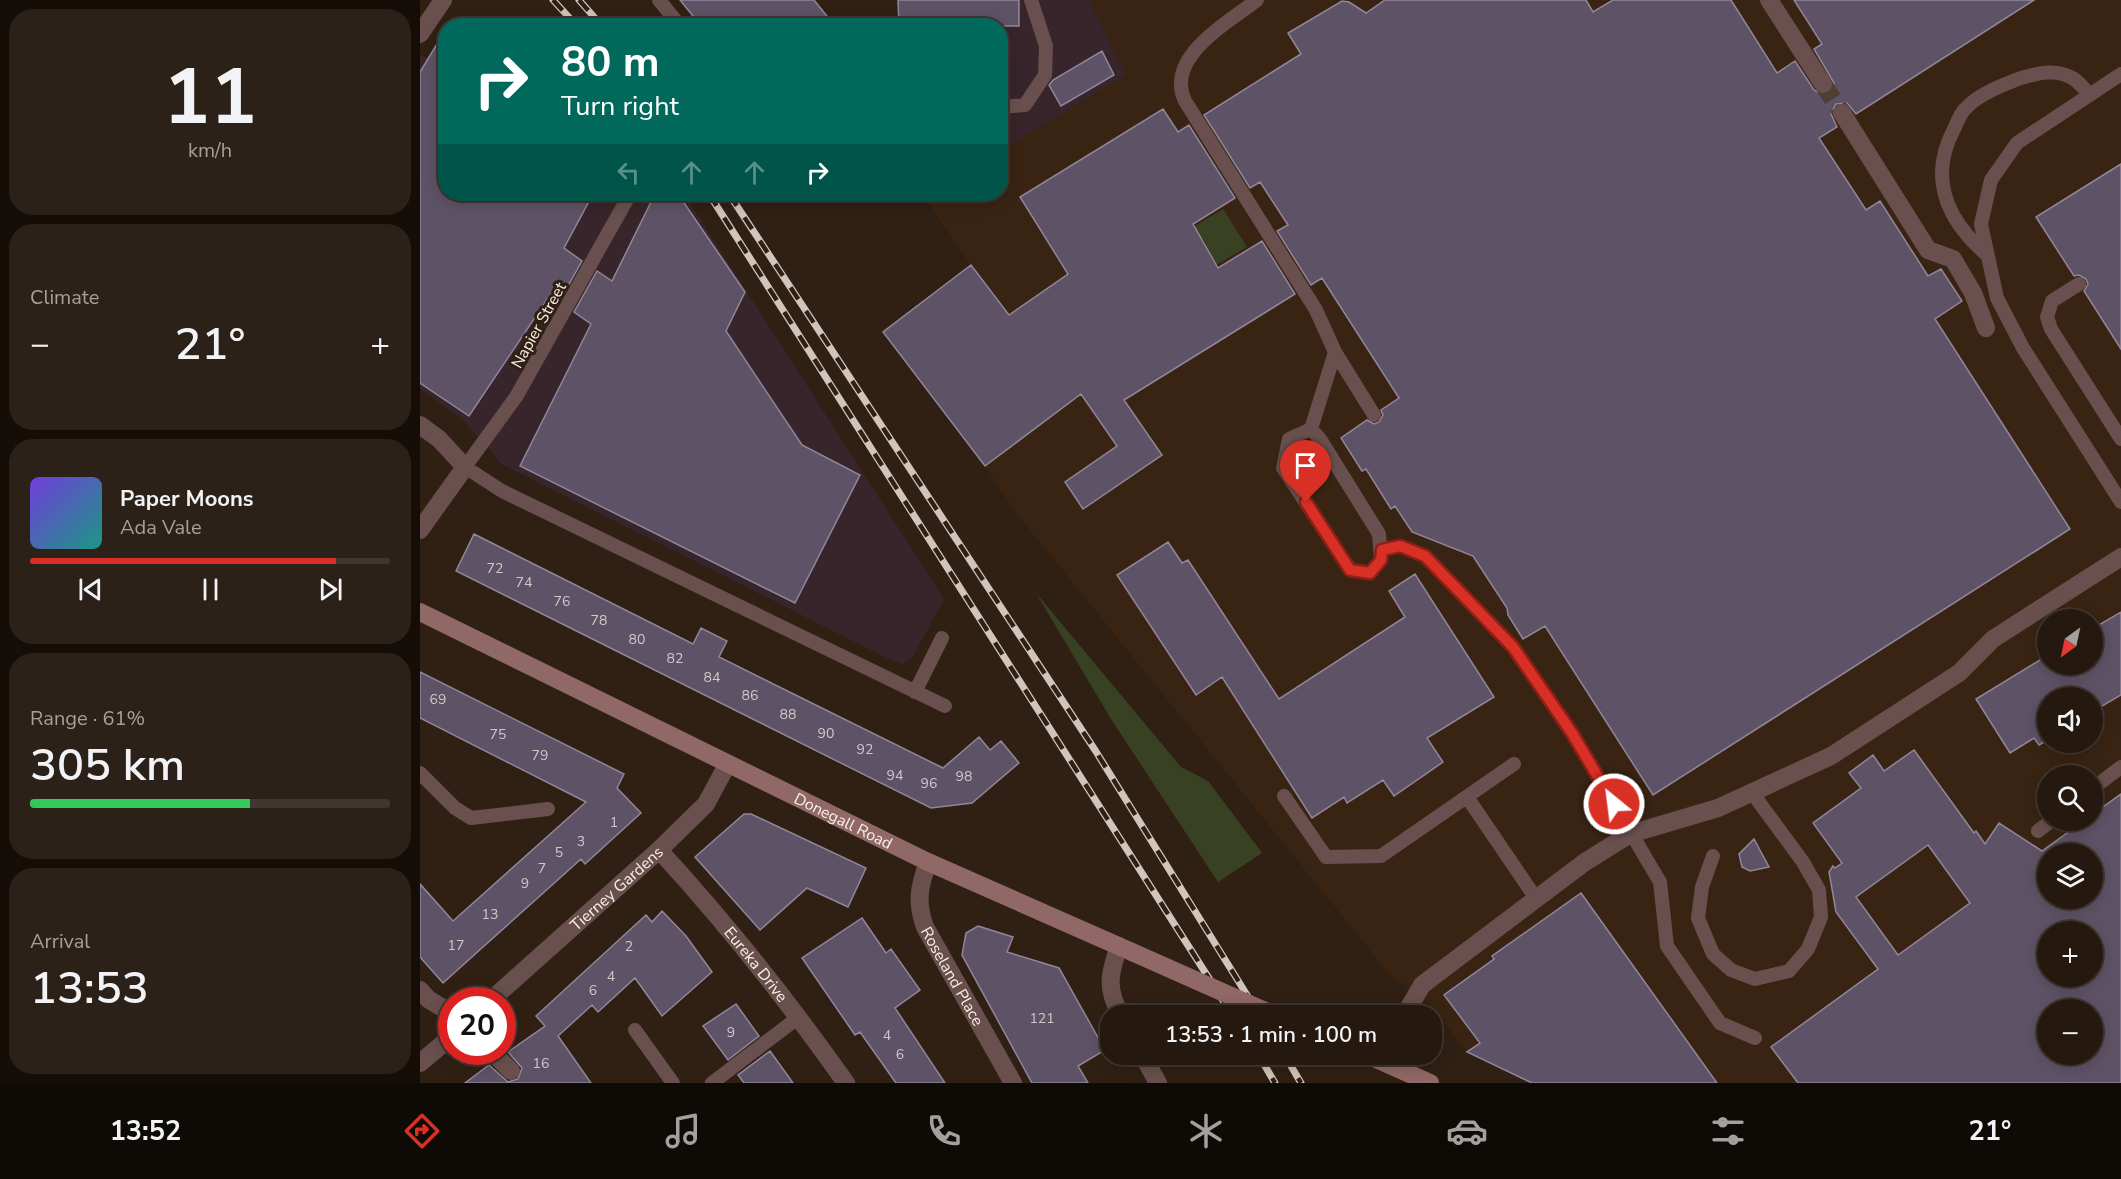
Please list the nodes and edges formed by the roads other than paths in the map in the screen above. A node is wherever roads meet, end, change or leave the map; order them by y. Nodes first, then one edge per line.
1 (443, 0) edge
2 (659, 0) edge
3 (1030, 0) edge
4 (1257, 0) edge
5 (1769, 0) edge
6 (674, 18) edge
7 (420, 34) edge
8 (2121, 74) edge
9 (1823, 84) tunnel mouth
10 (2090, 95) junction
11 (1008, 106) edge
12 (1842, 113) tunnel mouth
13 (626, 201) edge
14 (1986, 254) junction
15 (2079, 284) dead end
16 (1986, 328) dead end
17 (1335, 352) junction
18 (1374, 415) dead end
19 (420, 425) edge
20 (1311, 429) junction
21 (2121, 440) edge
22 (465, 466) junction
23 (2121, 502) edge
24 (420, 530) edge
25 (1382, 550) junction
26 (2121, 557) edge
27 (420, 612) edge
28 (942, 638) dead end
29 (915, 692) junction
30 (945, 706) dead end
31 (1514, 764) dead end
32 (727, 765) junction
33 (2121, 767) edge
34 (420, 773) edge
35 (2103, 781) edge
36 (1753, 794) junction
37 (1284, 796) dead end
38 (1467, 797) junction
39 (548, 809) dead end
40 (1630, 834) junction
41 (660, 850) junction
42 (1713, 856) dead end
43 (928, 862) junction
44 (1535, 897) junction
45 (1126, 949) junction
46 (506, 987) edge
47 (420, 990) edge
48 (438, 1005) edge
49 (1115, 1005) edge
50 (1251, 1005) edge
51 (1410, 1005) edge
52 (800, 1017) junction
53 (635, 1030) dead end
54 (1755, 1038) dead end
55 (438, 1047) edge
56 (420, 1063) edge
57 (505, 1065) edge
58 (1148, 1065) edge
59 (1393, 1065) edge
60 (511, 1071) dead end
61 (673, 1083) edge
62 (712, 1083) edge
63 (846, 1083) edge
64 (1013, 1083) edge
65 (1158, 1083) edge
66 (1430, 1083) edge

1 - 7 street
2 - 6 lane
3 - 11 lane
4 - 17 lane
5 - 9 street
8 - 10 lane
10 - 14 lane
10 - 14 lane
12 - 16 street
13 - 22 lane, Napier Street
14 - 23 lane
15 - 21 lane
17 - 18 lane
17 - 20 lane
19 - 22 street
20 - 25 lane
20 - 25 lane
22 - 24 street
22 - 29 lane
25 - 40 lane
26 - 36 street
27 - 32 street, Donegall Road
28 - 29 lane
29 - 30 lane
31 - 38 lane
32 - 41 street, Tierney Gardens
32 - 43 street, Donegall Road
33 - 35 lane
34 - 39 lane
36 - 40 street
36 - 42 lane
37 - 38 lane
38 - 44 lane
40 - 44 street
40 - 54 lane
41 - 46 street, Tierney Gardens
41 - 52 street, Eureka Drive
43 - 45 street, Donegall Road
43 - 64 street, Roseland Place
44 - 51 street
45 - 49 street
45 - 50 street, Donegall Road, bridge
47 - 48 street
52 - 62 lane
52 - 63 street, Eureka Drive
53 - 61 lane
55 - 56 street
57 - 60 street
58 - 65 street
59 - 66 street

